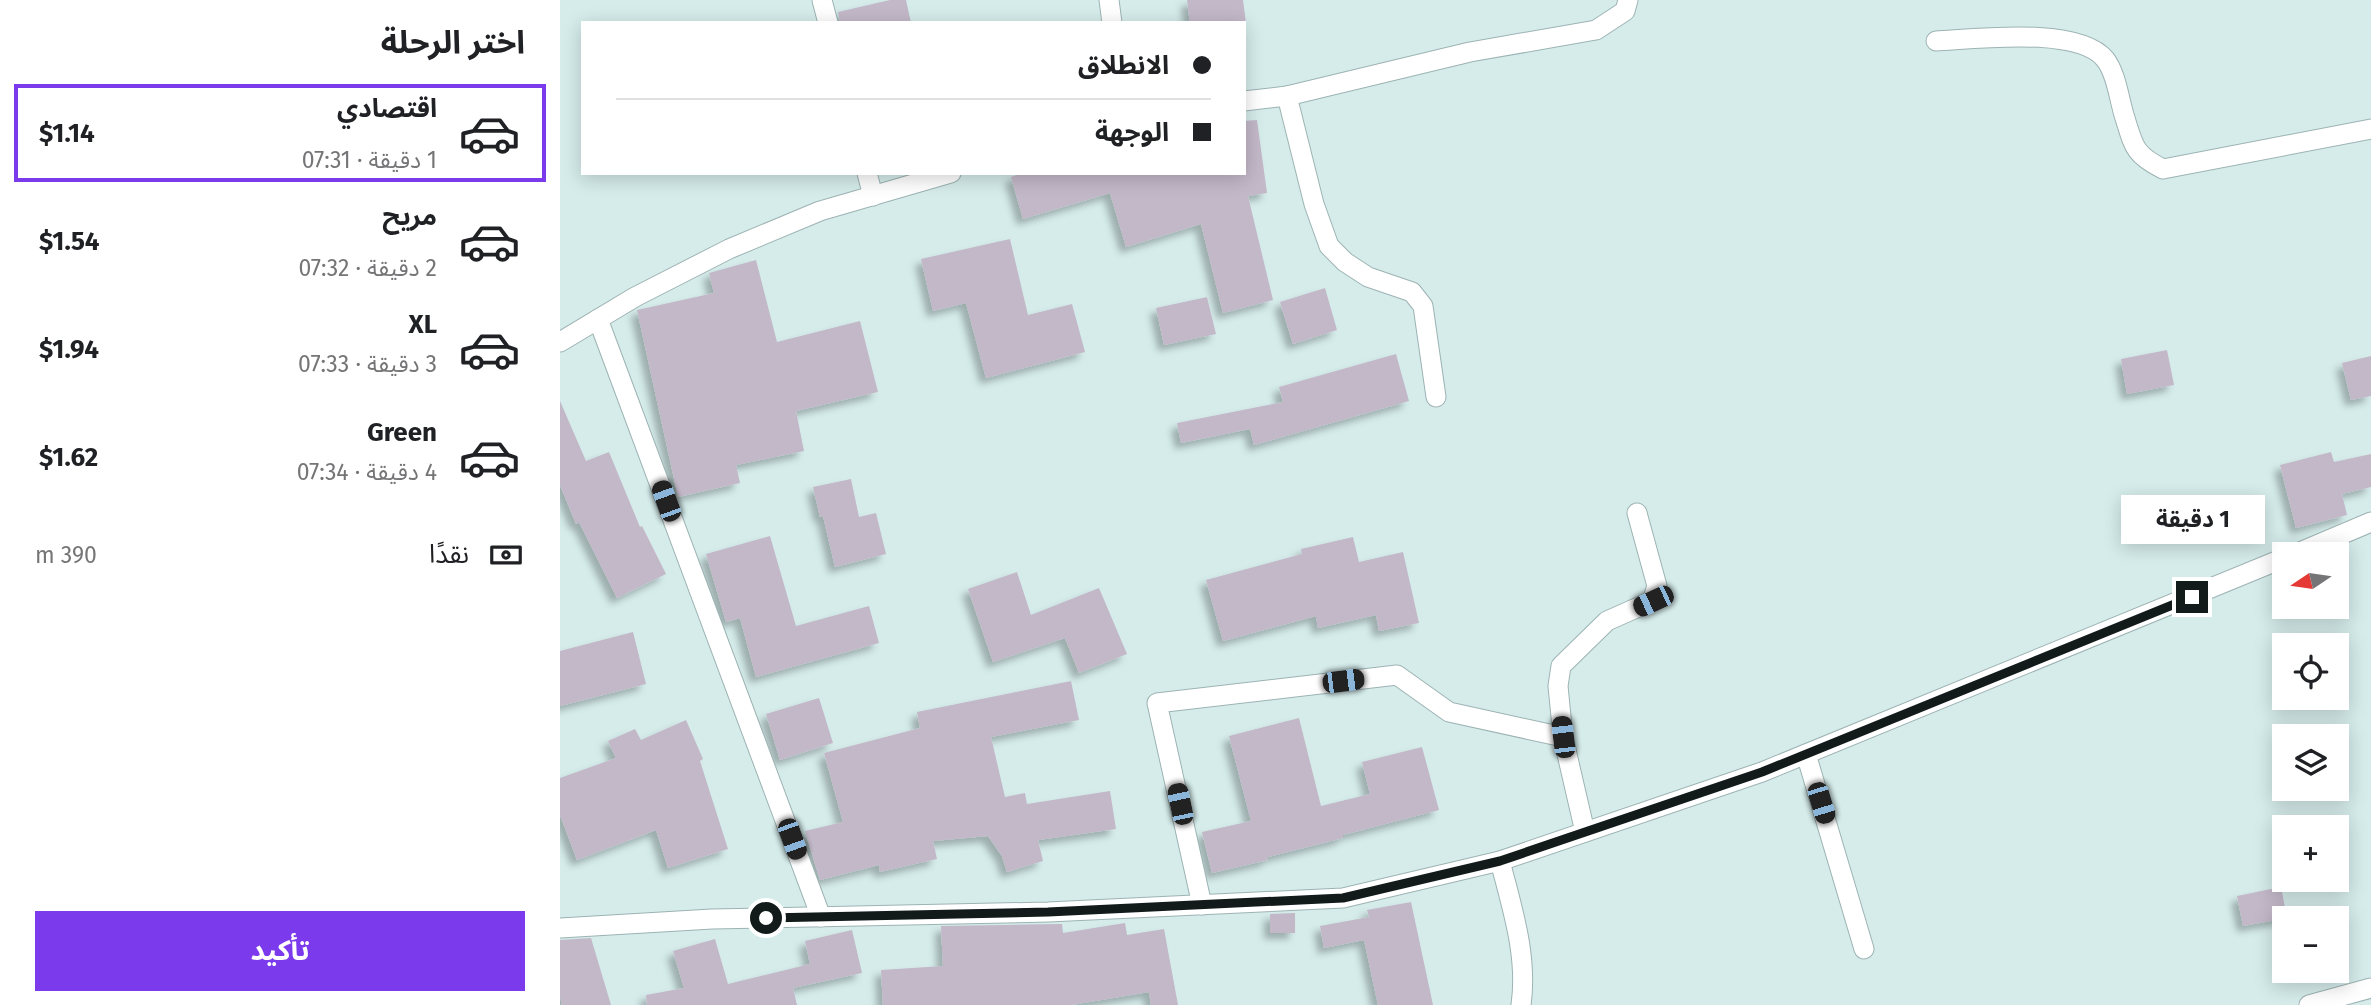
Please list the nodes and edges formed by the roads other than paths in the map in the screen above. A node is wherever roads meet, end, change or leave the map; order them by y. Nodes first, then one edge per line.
1 (822, 0) edge
2 (1109, 0) edge
3 (1628, 0) edge
4 (827, 21) edge
5 (1112, 21) edge
6 (1936, 41) dead end
7 (1287, 96) junction
8 (1246, 101) edge
9 (2371, 129) edge
10 (868, 175) edge
11 (944, 175) edge
12 (873, 196) junction
13 (598, 319) junction
14 (560, 342) edge
15 (1436, 397) dead end
16 (1637, 513) dead end
17 (2371, 522) edge
18 (2323, 542) edge
19 (2272, 563) edge
20 (1563, 737) junction
21 (1806, 754) junction
22 (1585, 832) junction
23 (1500, 861) junction
24 (1202, 905) junction
25 (821, 917) junction
26 (560, 928) edge
27 (1864, 949) dead end
28 (2371, 988) edge
29 (1521, 1005) edge
30 (2309, 1005) edge

1 - 4 street
2 - 5 street
3 - 7 street
6 - 9 street
7 - 8 street
7 - 15 street
10 - 12 street
11 - 12 street
12 - 13 street
13 - 14 street
13 - 25 street
16 - 20 street
17 - 18 street
19 - 21 street
20 - 22 street
20 - 24 street
21 - 22 street
21 - 27 street
22 - 23 street
23 - 24 street
23 - 29 street
24 - 25 street
25 - 26 street
28 - 30 street

